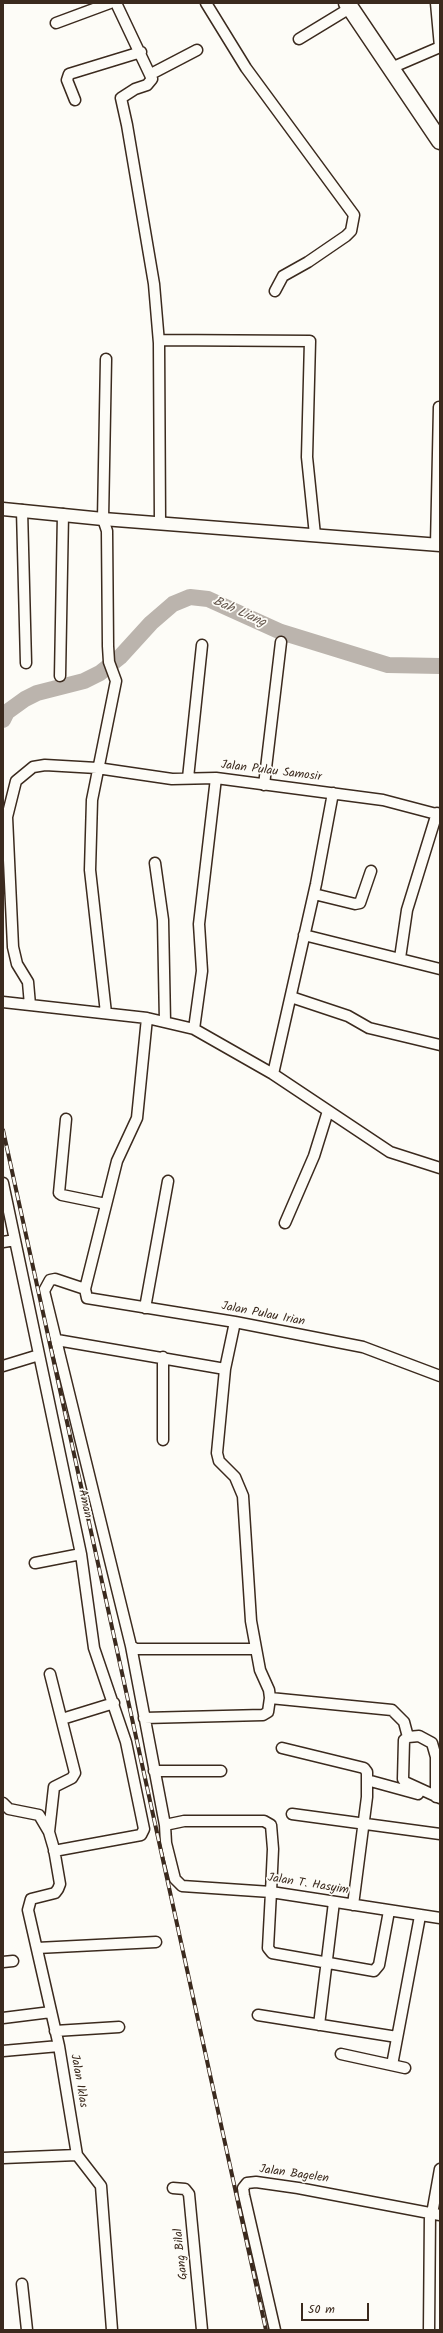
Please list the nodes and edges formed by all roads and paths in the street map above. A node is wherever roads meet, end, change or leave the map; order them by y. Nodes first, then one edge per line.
1 (206, 3) edge
2 (436, 3) edge
3 (117, 4) edge
4 (348, 5) edge
5 (56, 23) dead end
6 (299, 39) dead end
7 (440, 47) edge
8 (197, 50) dead end
9 (141, 52) junction
10 (391, 68) junction
11 (152, 74) junction
12 (75, 100) dead end
13 (440, 141) edge
14 (275, 291) dead end
15 (158, 340) junction
16 (106, 359) dead end
17 (440, 407) edge
18 (439, 452) edge
19 (3, 508) edge
20 (22, 510) junction
21 (63, 514) junction
22 (103, 519) junction
23 (160, 523) junction
24 (315, 535) junction
25 (438, 545) edge
26 (281, 642) dead end
27 (202, 645) dead end
28 (26, 663) dead end
29 (60, 676) dead end
30 (97, 768) junction
31 (188, 778) junction
32 (216, 778) junction
33 (264, 784) junction
34 (333, 793) junction
35 (438, 814) edge
36 (155, 863) dead end
37 (371, 871) dead end
38 (314, 894) junction
39 (304, 935) junction
40 (400, 958) junction
41 (440, 969) edge
42 (291, 997) junction
43 (3, 1002) edge
44 (30, 1005) junction
45 (106, 1013) junction
46 (147, 1018) junction
47 (165, 1022) junction
48 (194, 1029) junction
49 (440, 1045) edge
50 (273, 1074) junction
51 (328, 1111) junction
52 (66, 1119) dead end
53 (440, 1168) edge
54 (168, 1181) dead end
55 (3, 1183) edge
56 (106, 1204) junction
57 (285, 1223) dead end
58 (15, 1240) junction
59 (3, 1242) edge
60 (85, 1289) junction
61 (146, 1308) junction
62 (235, 1322) junction
63 (56, 1340) junction
64 (39, 1355) junction
65 (163, 1357) junction
66 (3, 1366) edge
67 (225, 1369) junction
68 (440, 1376) edge
69 (163, 1440) dead end
70 (81, 1554) junction
71 (35, 1563) dead end
72 (131, 1646) junction
73 (256, 1649) junction
74 (50, 1674) dead end
75 (270, 1698) junction
76 (114, 1703) junction
77 (144, 1718) junction
78 (62, 1719) junction
79 (408, 1737) junction
80 (282, 1748) dead end
81 (154, 1771) junction
82 (220, 1771) dead end
83 (367, 1780) junction
84 (439, 1800) edge
85 (3, 1803) edge
86 (292, 1814) dead end
87 (364, 1824) junction
88 (165, 1825) junction
89 (49, 1832) junction
90 (440, 1834) edge
91 (54, 1852) junction
92 (271, 1892) junction
93 (334, 1902) junction
94 (353, 1905) junction
95 (390, 1911) junction
96 (420, 1916) junction
97 (440, 1918) edge
98 (156, 1942) dead end
99 (37, 1948) junction
100 (327, 1964) junction
101 (51, 2012) junction
102 (258, 2015) dead end
103 (3, 2018) edge
104 (319, 2026) junction
105 (119, 2027) dead end
106 (56, 2031) junction
107 (397, 2037) junction
108 (59, 2046) junction
109 (3, 2050) edge
110 (340, 2054) dead end
111 (392, 2065) junction
112 (405, 2068) dead end
113 (77, 2155) junction
114 (3, 2158) edge
115 (440, 2169) edge
116 (173, 2188) dead end
117 (434, 2214) edge
118 (22, 2284) dead end
119 (27, 2330) edge
120 (112, 2330) edge
121 (202, 2330) edge
122 (275, 2330) edge
123 (429, 2330) edge

1 - 14 street
2 - 7 street
3 - 5 street
3 - 9 street
4 - 6 street
4 - 10 highway
7 - 10 street
8 - 11 street
9 - 11 street
9 - 12 street
10 - 13 highway
11 - 15 street
15 - 23 street
15 - 24 street
16 - 22 street
17 - 18 street
18 - 25 street
19 - 20 street
20 - 21 street
20 - 28 street
21 - 22 street
21 - 29 street
22 - 23 street
22 - 30 street
23 - 24 street
24 - 25 street
26 - 33 street
27 - 31 street
30 - 31 street, Jalan Pulau Samosir
30 - 44 street, Jalan Pulau Samosir
30 - 45 street
31 - 32 street, Jalan Pulau Samosir
32 - 33 street, Jalan Pulau Samosir
32 - 48 street
33 - 34 street, Jalan Pulau Samosir
34 - 35 street, Jalan Pulau Samosir
34 - 38 street
35 - 40 street
36 - 47 street
37 - 38 street
38 - 39 street
39 - 40 street
39 - 42 street
40 - 41 street
42 - 49 street
42 - 50 street
43 - 44 street
44 - 45 street
45 - 46 street
46 - 47 street
46 - 56 street
47 - 48 street
48 - 50 street
50 - 51 street
51 - 53 street
51 - 57 street
52 - 56 street
54 - 61 street
55 - 58 street, Aman
56 - 60 street
58 - 59 street
58 - 64 street, Aman
60 - 61 street, Jalan Pulau Irian
60 - 63 street
61 - 62 street, Jalan Pulau Irian
62 - 67 street
62 - 68 street, Jalan Pulau Irian
63 - 65 street
63 - 72 street
64 - 66 street
64 - 70 street, Aman
65 - 67 street
65 - 69 street
67 - 73 street
70 - 71 street
70 - 76 street, Aman
72 - 73 street
72 - 77 street
73 - 75 street
74 - 78 street
75 - 77 street
75 - 79 street
76 - 78 street
76 - 91 street, Aman
77 - 81 street
78 - 89 street
79 - 84 street
79 - 84 street
80 - 83 street
81 - 82 street
81 - 88 street
83 - 84 street
83 - 87 street
85 - 89 street
86 - 87 street
87 - 90 street
87 - 94 street
88 - 92 street, Jalan T. Hasyim
88 - 92 street
89 - 91 street
91 - 99 street, Jalan Iklas
92 - 93 street, Jalan T. Hasyim
92 - 100 street
93 - 94 street, Jalan T. Hasyim
93 - 100 street
94 - 95 street, Jalan T. Hasyim
95 - 96 street, Jalan T. Hasyim
95 - 100 street
96 - 97 street, Jalan T. Hasyim
96 - 107 street
98 - 99 street
99 - 101 street, Jalan Iklas
100 - 104 street
101 - 103 street
101 - 106 street, Jalan Iklas
102 - 104 street
104 - 107 street
105 - 106 street
106 - 108 street, Jalan Iklas
107 - 111 street
108 - 109 street
108 - 113 street, Jalan Iklas
110 - 111 street
111 - 112 street
113 - 114 street
113 - 120 street, Jalan Iklas
115 - 117 street
116 - 121 street, Gang Bilal
117 - 122 street, Jalan Bagelen
117 - 123 street
118 - 119 street

